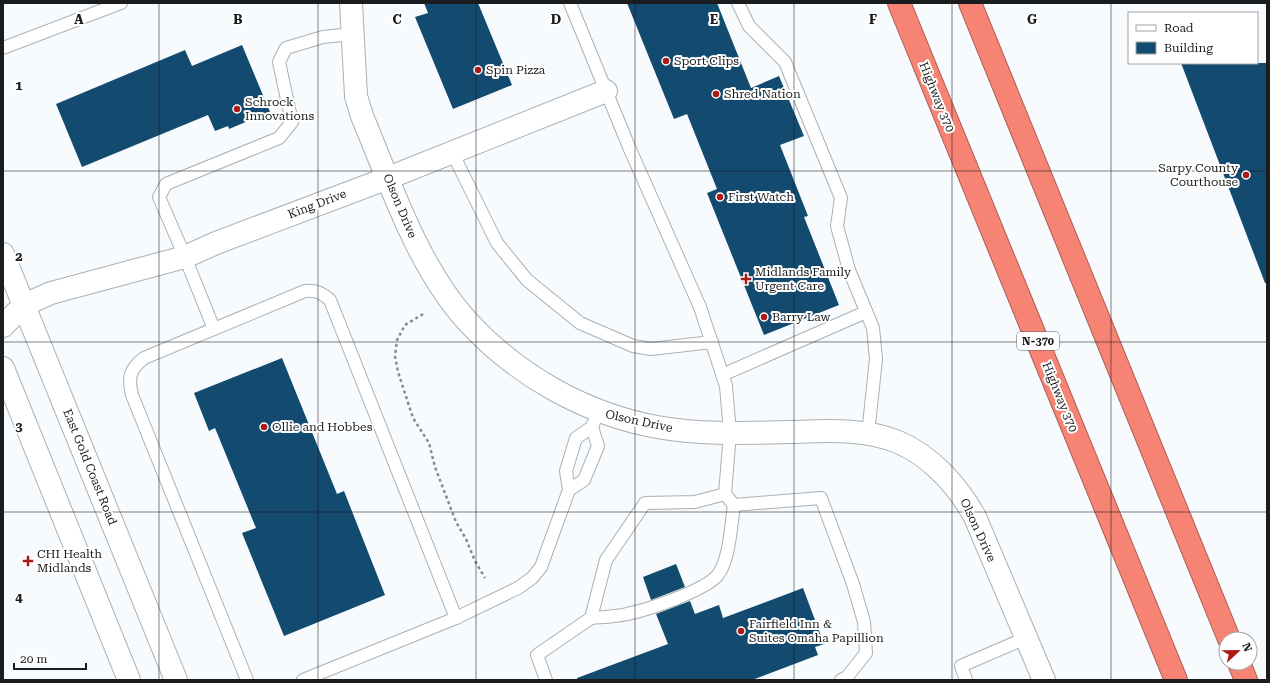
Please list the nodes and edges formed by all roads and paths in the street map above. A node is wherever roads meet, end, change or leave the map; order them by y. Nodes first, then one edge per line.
1 (121, 3) edge
2 (351, 3) edge
3 (570, 3) edge
4 (738, 3) edge
5 (899, 3) edge
6 (970, 3) edge
7 (352, 34) junction
8 (3, 48) edge
9 (606, 91) junction
10 (452, 152) junction
11 (388, 178) junction
12 (3, 254) edge
13 (185, 256) junction
14 (14, 305) edge
15 (866, 312) junction
16 (423, 314) dead end
17 (3, 326) edge
18 (214, 329) junction
19 (712, 342) junction
20 (3, 368) edge
21 (722, 375) junction
22 (595, 419) junction
23 (730, 433) junction
24 (868, 434) junction
25 (569, 490) junction
26 (725, 494) junction
27 (734, 505) junction
28 (485, 578) dead end
29 (456, 618) junction
30 (591, 618) junction
31 (1226, 631) edge
32 (1026, 638) junction
33 (130, 680) edge
34 (176, 680) edge
35 (247, 680) edge
36 (304, 680) edge
37 (546, 680) edge
38 (841, 680) edge
39 (966, 680) edge
40 (1044, 680) edge
41 (1176, 680) edge

1 - 8 lane
2 - 7 street, Olson Drive
3 - 9 lane
4 - 15 lane
5 - 41 highway, Highway 370 / N-370
6 - 31 highway
7 - 11 street, Olson Drive
7 - 13 lane
9 - 10 street, King Drive
9 - 19 lane
10 - 11 street, King Drive
10 - 19 lane
11 - 13 street, King Drive
11 - 22 street, Olson Drive
12 - 14 street, East Gold Coast Road
13 - 14 street, King Drive
13 - 18 lane
14 - 17 street, King Drive
14 - 34 street, East Gold Coast Road
15 - 21 lane
15 - 24 lane
16 - 28 path
18 - 29 lane
18 - 35 lane
19 - 21 lane
20 - 33 street
21 - 23 lane
22 - 23 street, Olson Drive
22 - 25 lane
22 - 25 lane
23 - 24 street, Olson Drive
23 - 26 lane
24 - 32 street, Olson Drive
25 - 29 lane
26 - 27 lane
26 - 30 lane
27 - 30 lane
27 - 38 lane
29 - 36 lane
30 - 37 lane
32 - 39 lane
32 - 40 street, Olson Drive

